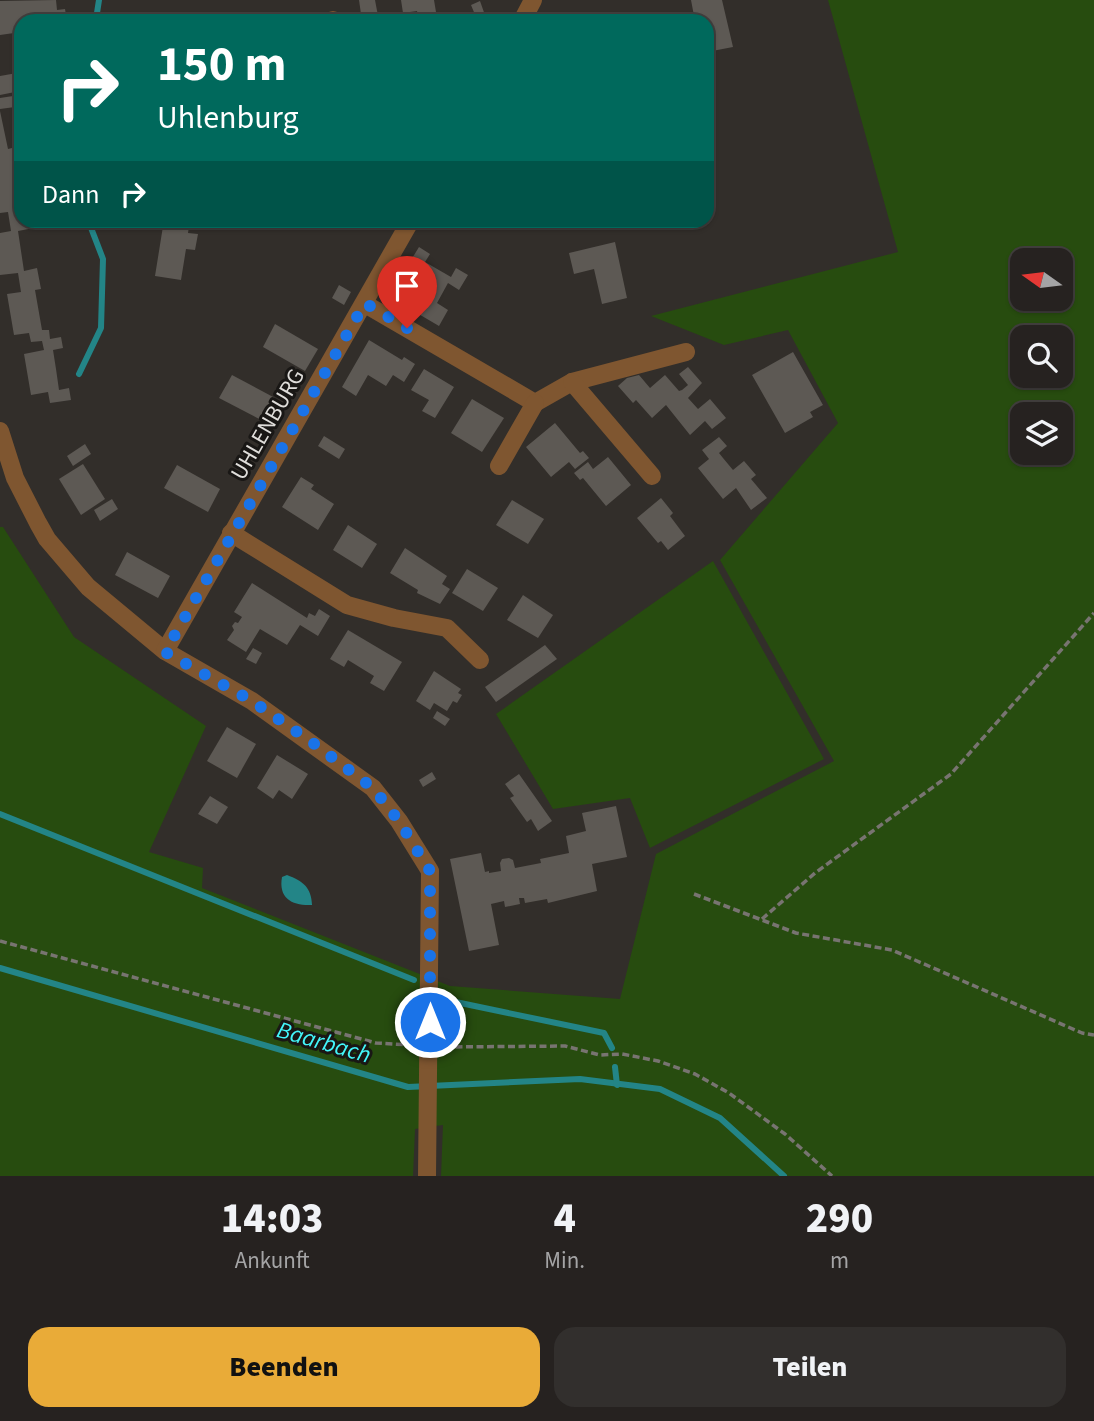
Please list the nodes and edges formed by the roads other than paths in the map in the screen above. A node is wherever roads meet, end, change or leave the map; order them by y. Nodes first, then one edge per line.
1 (407, 228) edge
2 (365, 303) junction
3 (687, 352) dead end
4 (572, 382) junction
5 (534, 403) junction
6 (0, 431) edge
7 (499, 466) dead end
8 (652, 476) dead end
9 (231, 533) junction
10 (165, 652) junction
11 (480, 660) dead end
12 (427, 1176) edge

1 - 2 street, UHLENBURG
2 - 5 street
2 - 9 street, UHLENBURG
3 - 4 street
4 - 5 street
4 - 8 street
5 - 7 street
6 - 10 street
9 - 10 street, UHLENBURG
9 - 11 street
10 - 12 street

